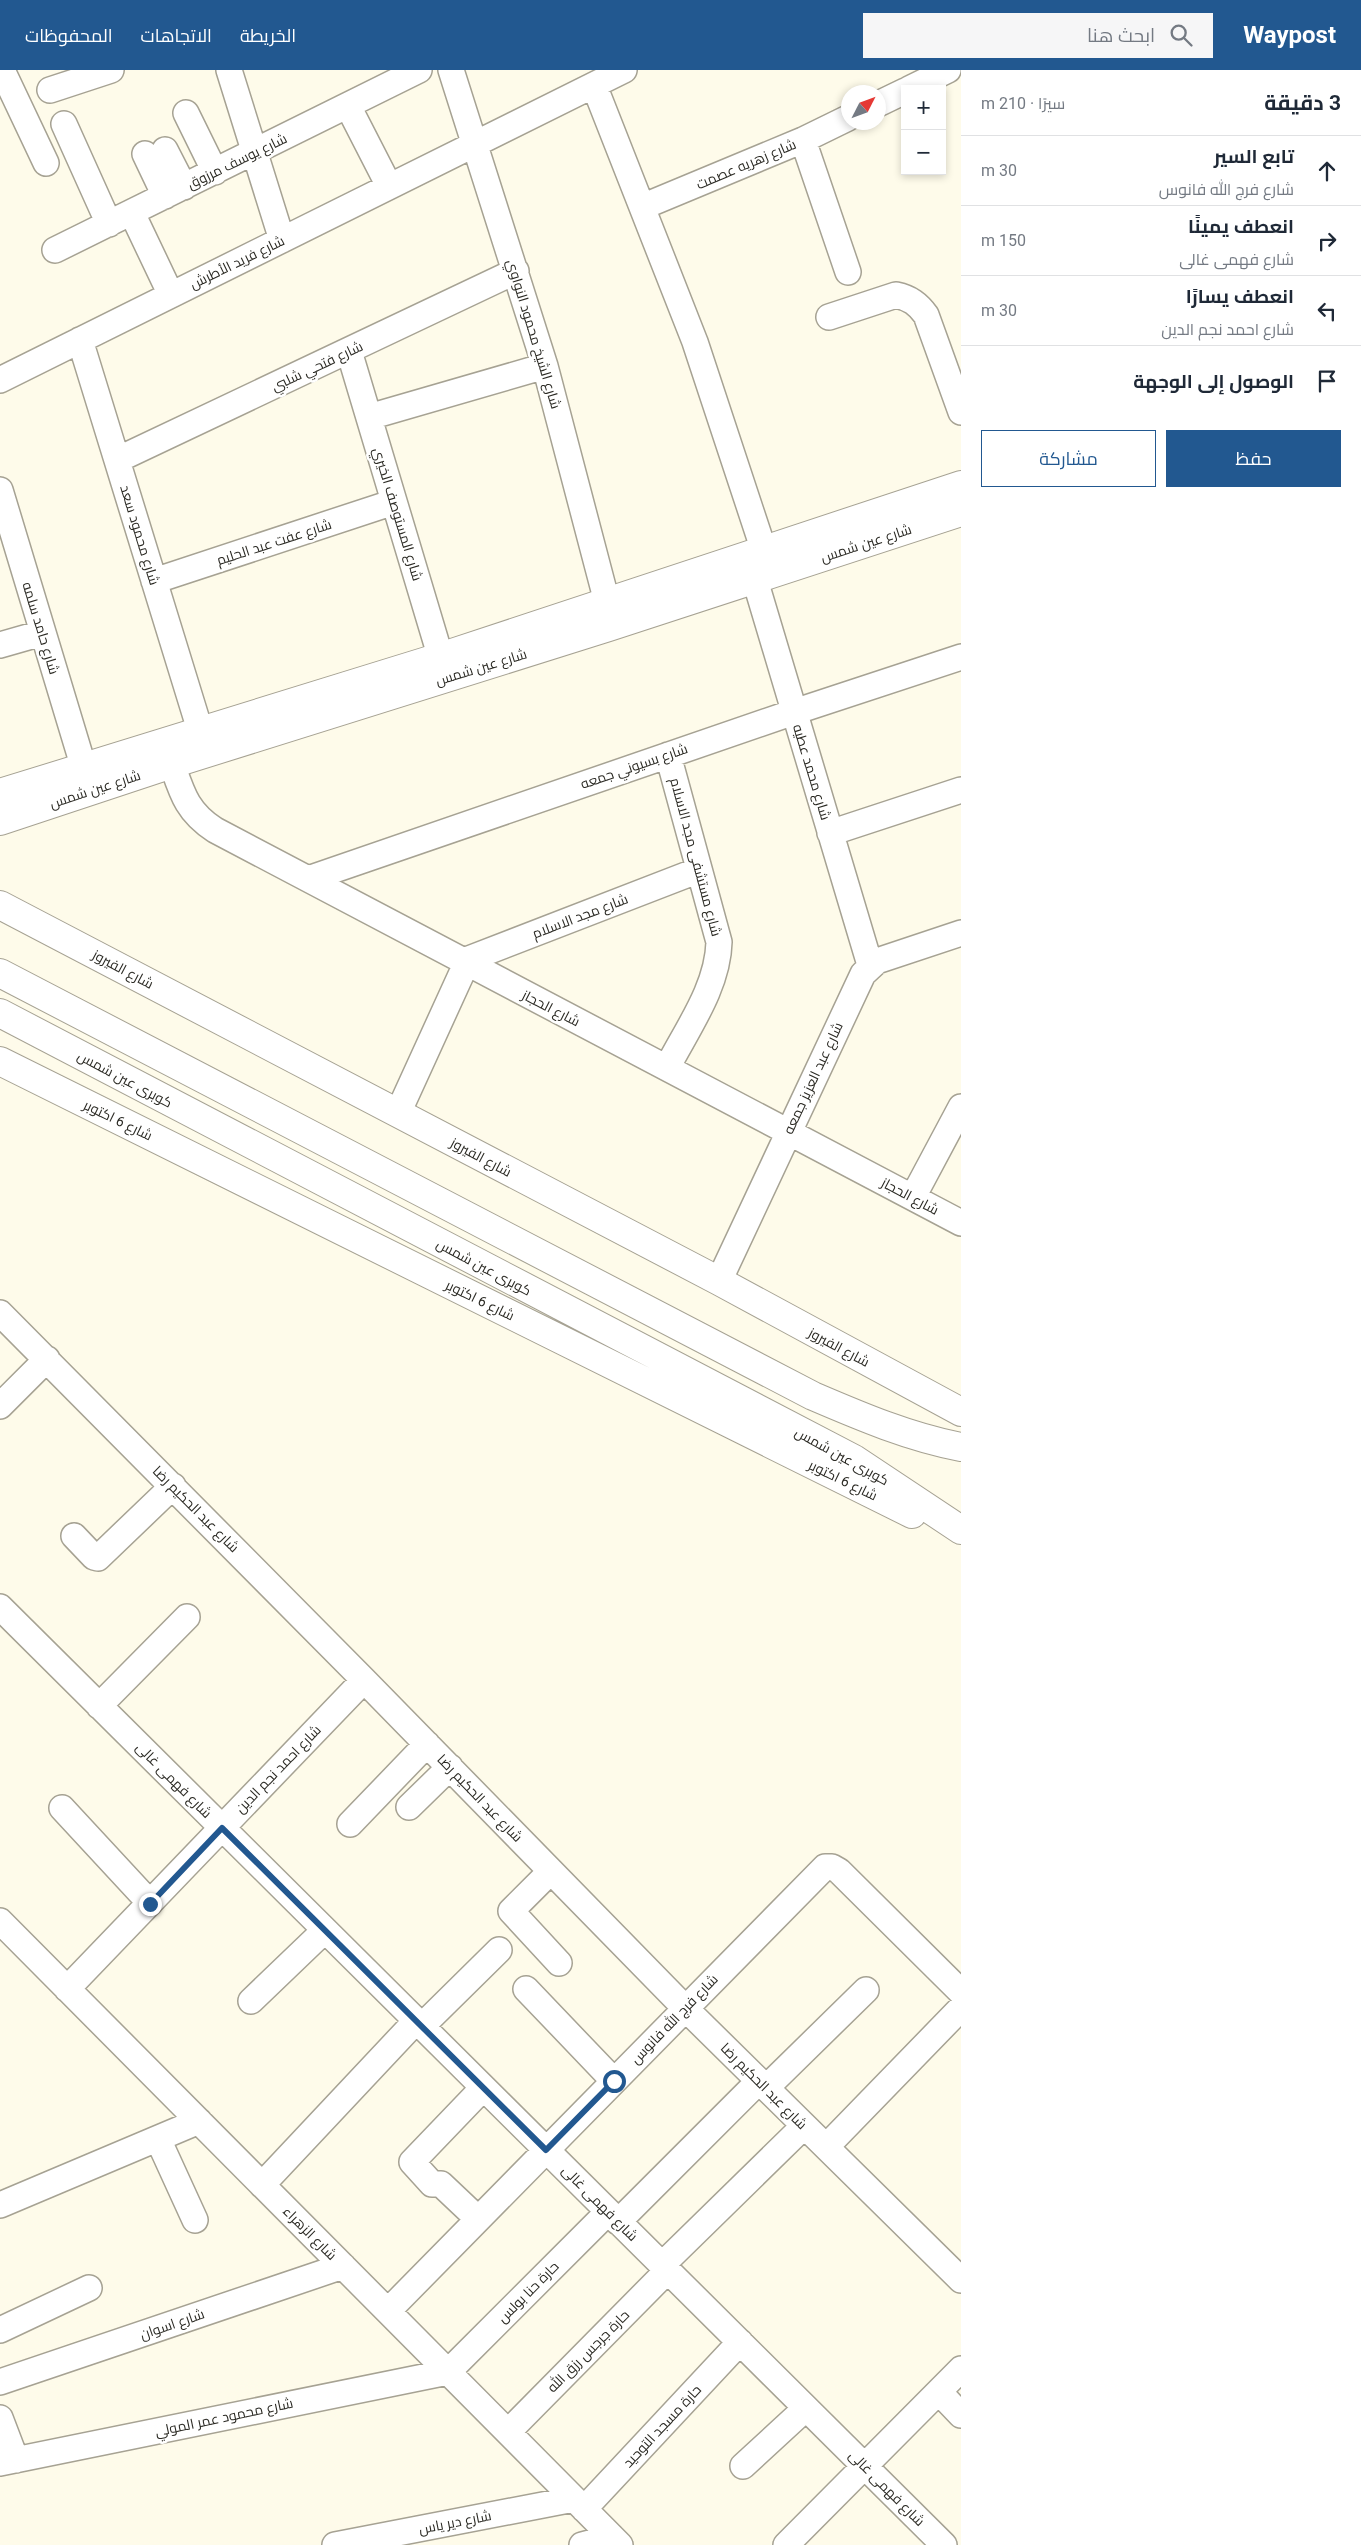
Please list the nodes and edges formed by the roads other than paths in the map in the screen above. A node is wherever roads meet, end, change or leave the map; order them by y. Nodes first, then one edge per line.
1 (2, 70) edge
2 (111, 70) edge
3 (229, 70) edge
4 (419, 70) edge
5 (451, 70) edge
6 (624, 70) edge
7 (941, 71) edge
8 (79, 75) edge
9 (594, 85) junction
10 (916, 85) edge
11 (50, 90) dead end
12 (901, 93) edge
13 (886, 100) edge
14 (348, 106) junction
15 (186, 113) dead end
16 (841, 121) edge
17 (64, 124) dead end
18 (803, 140) junction
19 (474, 144) junction
20 (155, 152) dead end
21 (256, 152) junction
22 (46, 163) dead end
23 (215, 172) junction
24 (389, 186) junction
25 (174, 192) junction
26 (642, 207) junction
27 (132, 213) junction
28 (109, 224) junction
29 (282, 240) junction
30 (54, 250) dead end
31 (516, 271) junction
32 (848, 272) dead end
33 (171, 295) junction
34 (829, 317) dead end
35 (80, 340) junction
36 (349, 351) junction
37 (545, 366) junction
38 (0, 380) edge
39 (961, 412) edge
40 (369, 417) junction
41 (117, 460) junction
42 (961, 485) edge
43 (0, 490) edge
44 (394, 502) junction
45 (961, 512) edge
46 (764, 568) junction
47 (154, 582) junction
48 (607, 602) junction
49 (42, 633) junction
50 (0, 645) edge
51 (961, 657) edge
52 (444, 667) junction
53 (794, 712) junction
54 (200, 730) junction
55 (668, 754) junction
56 (172, 764) junction
57 (83, 766) junction
58 (961, 790) edge
59 (0, 793) edge
60 (0, 821) edge
61 (830, 833) junction
62 (700, 870) junction
63 (308, 879) junction
64 (0, 905) edge
65 (961, 933) edge
66 (464, 963) junction
67 (870, 965) junction
68 (0, 973) edge
69 (0, 1013) edge
70 (0, 1062) edge
71 (667, 1068) junction
72 (961, 1107) edge
73 (398, 1113) junction
74 (788, 1132) junction
75 (913, 1198) junction
76 (961, 1223) edge
77 (719, 1282) junction
78 (0, 1313) edge
79 (47, 1359) junction
80 (0, 1406) edge
81 (961, 1412) edge
82 (961, 1447) edge
83 (173, 1486) junction
84 (961, 1530) edge
85 (74, 1536) dead end
86 (961, 1538) edge
87 (0, 1607) edge
88 (187, 1617) dead end
89 (364, 1680) junction
90 (99, 1706) junction
91 (427, 1744) junction
92 (450, 1767) junction
93 (409, 1807) dead end
94 (62, 1808) dead end
95 (350, 1824) dead end
96 (222, 1828) junction
97 (551, 1871) junction
98 (150, 1904) junction
99 (0, 1921) edge
100 (325, 1930) junction
101 (500, 1950) dead end
102 (559, 1963) dead end
103 (68, 1989) junction
104 (526, 1989) dead end
105 (866, 1990) dead end
106 (961, 1992) edge
107 (251, 2001) dead end
108 (685, 2008) junction
109 (961, 2008) edge
110 (419, 2024) junction
111 (614, 2081) junction
112 (762, 2085) junction
113 (484, 2088) junction
114 (199, 2121) junction
115 (804, 2126) junction
116 (158, 2139) junction
117 (826, 2147) junction
118 (546, 2150) junction
119 (262, 2185) junction
120 (1, 2203) edge
121 (613, 2217) junction
122 (478, 2219) junction
123 (195, 2220) dead end
124 (343, 2266) junction
125 (665, 2268) junction
126 (961, 2280) edge
127 (89, 2288) dead end
128 (388, 2311) junction
129 (0, 2330) edge
130 (740, 2342) junction
131 (961, 2369) edge
132 (448, 2372) junction
133 (0, 2382) edge
134 (938, 2392) junction
135 (806, 2408) junction
136 (961, 2415) edge
137 (0, 2418) edge
138 (508, 2432) junction
139 (8, 2461) edge
140 (743, 2466) dead end
141 (864, 2466) junction
142 (579, 2504) junction
143 (616, 2541) edge
144 (335, 2545) edge
145 (582, 2545) edge
146 (786, 2545) edge
147 (944, 2545) edge

1 - 22 street
2 - 8 street
3 - 21 street
4 - 14 street, شارع يوسف مرزوق
5 - 19 street, شارع الشيخ محمود النواوي
6 - 9 street, شارع فريد الأطرش
7 - 10 street
8 - 11 street
9 - 19 street, شارع فريد الأطرش
9 - 26 street, شارع محمد عطيه
12 - 13 street
14 - 21 street, شارع يوسف مرزوق
14 - 24 street
15 - 23 street
16 - 18 street, شارع زهريه عصمت
17 - 28 street
18 - 26 street, شارع زهريه عصمت
18 - 32 street
19 - 24 street, شارع فريد الأطرش
19 - 31 street, شارع الشيخ محمود النواوي
20 - 25 street
21 - 23 street, شارع يوسف مرزوق
21 - 29 street
23 - 25 street, شارع يوسف مرزوق
24 - 29 street, شارع فريد الأطرش
25 - 27 street, شارع يوسف مرزوق
26 - 46 street, شارع محمد عطيه
27 - 28 street, شارع يوسف مرزوق
27 - 33 street
28 - 30 street, شارع يوسف مرزوق
29 - 33 street, شارع فريد الأطرش
31 - 36 street, شارع فتحي شلبي
31 - 37 street, شارع الشيخ محمود النواوي
33 - 35 street, شارع فريد الأطرش
34 - 39 street
35 - 38 street, شارع فريد الأطرش
35 - 41 street, شارع محمود سعد
36 - 40 street, شارع المستوصف الخيري
36 - 41 street, شارع فتحي شلبي
37 - 40 street
37 - 48 street, شارع الشيخ محمود النواوي
40 - 44 street, شارع المستوصف الخيري
41 - 47 street, شارع محمود سعد
42 - 46 main road, شارع عين شمس
43 - 49 street, شارع حامد سلمه
44 - 47 street, شارع عفت عبد الحليم
44 - 52 street, شارع المستوصف الخيري
45 - 46 main road, شارع عين شمس
46 - 48 main road, شارع عين شمس
46 - 52 main road, شارع عين شمس
46 - 53 street, شارع محمد عطيه
47 - 54 street, شارع محمود سعد
48 - 52 main road, شارع عين شمس
49 - 50 street
49 - 57 street, شارع حامد سلمه
51 - 53 street, شارع بسيوني جمعه
52 - 54 main road, شارع عين شمس
52 - 56 main road, شارع عين شمس
53 - 55 street, شارع بسيوني جمعه
53 - 61 street, شارع محمد عطيه
54 - 57 main road, شارع عين شمس
55 - 62 street, شارع مستشفى مجد الاسلام
55 - 63 street, شارع بسيوني جمعه
56 - 60 main road, شارع عين شمس
56 - 63 street, شارع الحجاز
57 - 59 main road, شارع عين شمس
58 - 61 street
61 - 67 street, شارع محمد عطيه
62 - 66 street, شارع مجد الاسلام
62 - 71 street, شارع مستشفى مجد الاسلام
63 - 66 street, شارع الحجاز
64 - 73 main road, شارع الفيروز
65 - 67 street
66 - 71 street, شارع الحجاز
66 - 73 street
67 - 74 street, شارع عبد العزيز جمعه
68 - 82 main road
69 - 84 main road, كوبرى عين شمس
70 - 86 main road, شارع 6 اكتوبر
71 - 74 street, شارع الحجاز
72 - 75 street
73 - 77 main road, شارع الفيروز
74 - 75 street, شارع الحجاز
74 - 77 street, شارع عبد العزيز جمعه
75 - 76 street, شارع الحجاز
77 - 81 main road, شارع الفيروز
78 - 79 street, شارع عبد الحكيم رضا
79 - 80 street
79 - 83 street, شارع عبد الحكيم رضا
83 - 85 street
83 - 89 street, شارع عبد الحكيم رضا
87 - 90 street, شارع فهمى غالى
88 - 90 street
89 - 91 street, شارع عبد الحكيم رضا
89 - 96 street, شارع احمد نجم الدين
90 - 96 street, شارع فهمى غالى
91 - 92 street, شارع عبد الحكيم رضا
91 - 95 street
92 - 93 street
92 - 97 street, شارع عبد الحكيم رضا
94 - 98 street
96 - 98 street, شارع احمد نجم الدين
96 - 100 street, شارع فهمى غالى
97 - 102 street
97 - 108 street, شارع عبد الحكيم رضا
98 - 103 street, شارع احمد نجم الدين
99 - 103 street, شارع الزهراء
100 - 107 street
100 - 110 street, شارع فهمى غالى
101 - 110 street
103 - 114 street, شارع الزهراء
104 - 111 street
105 - 112 street, حارة حنا بولس
106 - 108 street, شارع فرج الله فانوس
108 - 111 street, شارع فرج الله فانوس
108 - 112 street, شارع عبد الحكيم رضا
109 - 117 street
110 - 113 street, شارع فهمى غالى
110 - 119 street
111 - 118 street, شارع فرج الله فانوس
112 - 115 street, شارع عبد الحكيم رضا
112 - 121 street, حارة حنا بولس
113 - 118 street, شارع فهمى غالى
113 - 122 street
114 - 116 street
114 - 119 street, شارع الزهراء
115 - 117 street, شارع عبد الحكيم رضا
115 - 125 street, حارة جرجس رزق الله
116 - 120 street
116 - 123 street
117 - 126 street, شارع عبد الحكيم رضا
118 - 121 street, شارع فهمى غالى
118 - 122 street, شارع فرج الله فانوس
119 - 124 street, شارع الزهراء
121 - 125 street, شارع فهمى غالى
121 - 132 street, حارة حنا بولس
122 - 128 street, شارع فرج الله فانوس
124 - 128 street, شارع الزهراء
124 - 133 street, شارع اسوان
125 - 130 street, شارع فهمى غالى
125 - 138 street, حارة جرجس رزق الله
127 - 129 street
128 - 132 street, شارع الزهراء
130 - 135 street, شارع فهمى غالى
130 - 142 street, حارة مسجد التوحيد
131 - 134 street
132 - 138 street, شارع الزهراء
132 - 139 street, شارع محمود عمر المولي
134 - 136 street
134 - 141 street
135 - 140 street
135 - 141 street, شارع فهمى غالى
137 - 139 street
138 - 142 street, شارع الزهراء
141 - 146 street
141 - 147 street, شارع فهمى غالى
142 - 143 street, شارع الزهراء
142 - 144 street, شارع دير ياس
143 - 145 street

